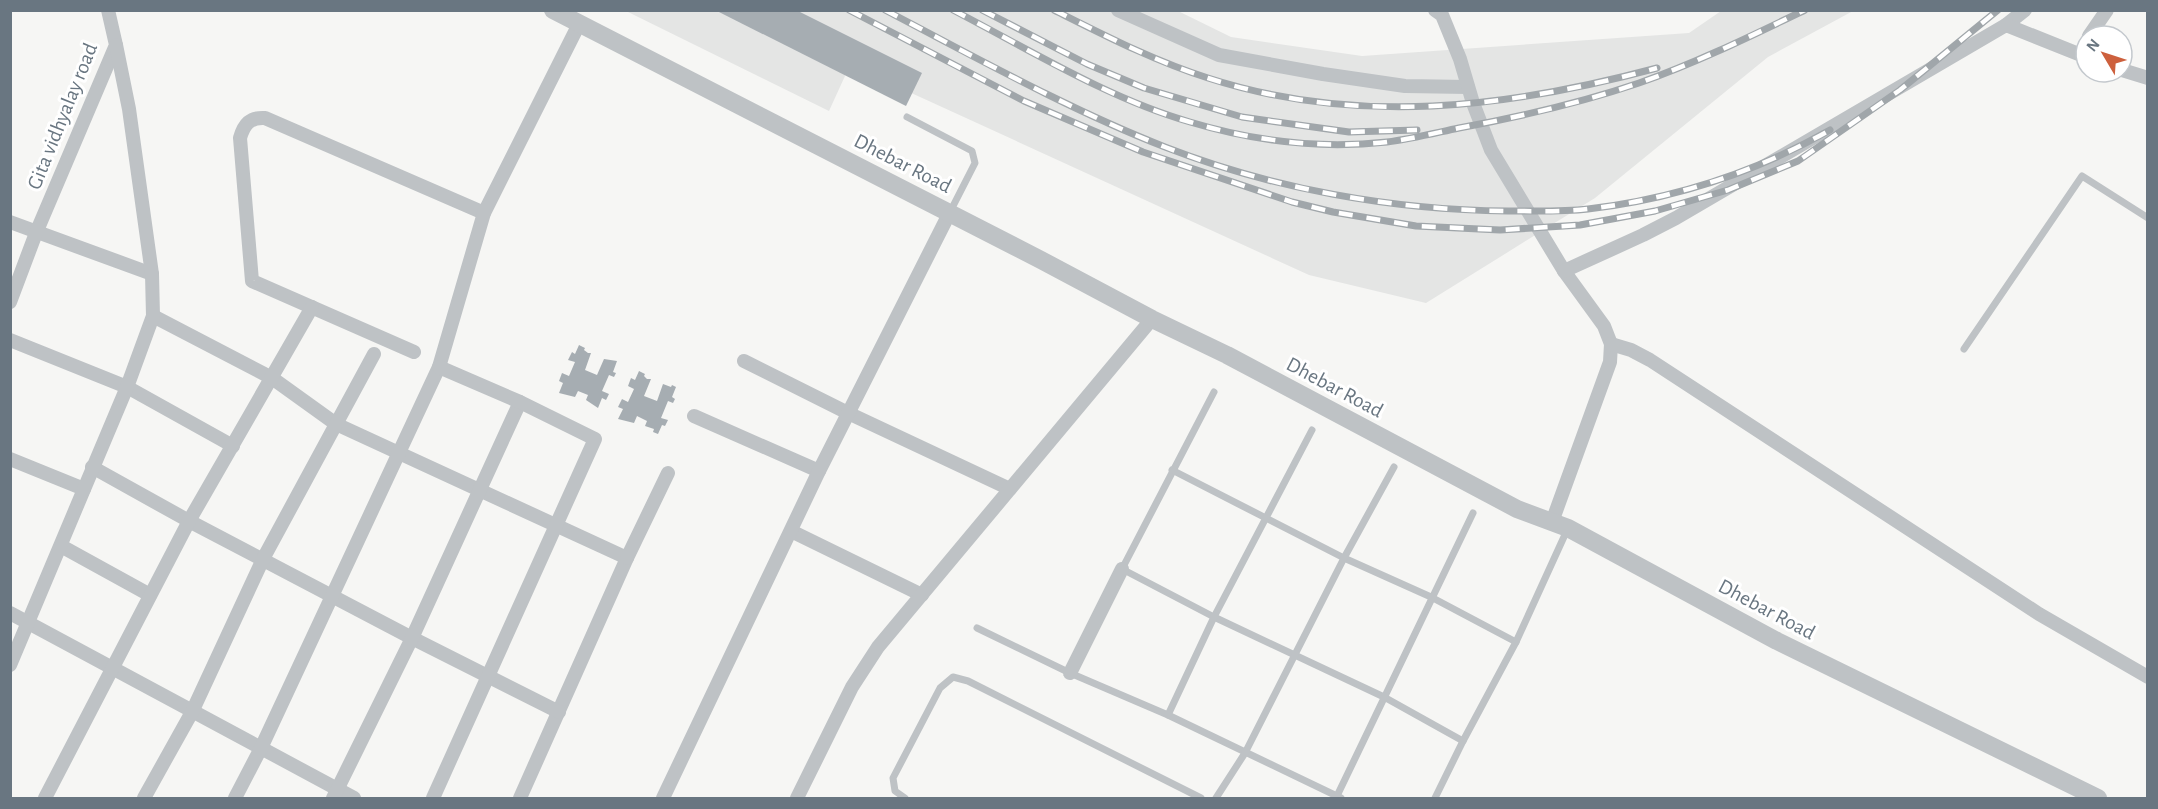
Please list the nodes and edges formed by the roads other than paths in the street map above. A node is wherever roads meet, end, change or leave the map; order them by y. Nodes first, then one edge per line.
1 (108, 10) edge
2 (553, 10) edge
3 (1118, 10) edge
4 (2025, 10) edge
5 (2107, 10) edge
6 (1443, 12) edge
7 (579, 24) junction
8 (2097, 24) edge
9 (2006, 26) junction
10 (116, 45) junction
11 (2074, 52) edge
12 (1468, 87) junction
13 (907, 117) dead end
14 (950, 212) junction
15 (484, 213) junction
16 (2148, 218) edge
17 (10, 222) edge
18 (36, 233) junction
19 (1564, 271) junction
20 (152, 274) junction
21 (10, 303) edge
22 (312, 307) junction
23 (153, 316) junction
24 (1152, 319) junction
25 (10, 340) edge
26 (1611, 344) junction
27 (1964, 349) dead end
28 (414, 352) dead end
29 (374, 354) dead end
30 (744, 361) dead end
31 (439, 367) junction
32 (272, 378) junction
33 (127, 387) junction
34 (1214, 392) dead end
35 (520, 402) junction
36 (848, 413) junction
37 (694, 416) dead end
38 (336, 424) junction
39 (1312, 430) dead end
40 (233, 446) junction
41 (397, 453) junction
42 (10, 459) edge
43 (92, 467) junction
44 (1394, 467) dead end
45 (1172, 470) junction
46 (819, 471) junction
47 (668, 473) dead end
48 (84, 489) junction
49 (481, 489) junction
50 (1010, 489) junction
51 (1473, 513) dead end
52 (1265, 517) junction
53 (189, 521) junction
54 (1560, 525) junction
55 (555, 526) junction
56 (791, 531) junction
57 (61, 546) junction
58 (627, 558) junction
59 (1344, 558) junction
60 (263, 559) junction
61 (1122, 569) junction
62 (331, 594) junction
63 (150, 595) junction
64 (922, 595) junction
65 (1431, 597) junction
66 (10, 613) edge
67 (1214, 616) junction
68 (27, 622) junction
69 (977, 628) dead end
70 (412, 638) junction
71 (1516, 642) junction
72 (1295, 654) junction
73 (10, 665) edge
74 (111, 668) junction
75 (1070, 673) junction
76 (487, 677) junction
77 (2148, 677) edge
78 (1384, 697) junction
79 (192, 712) junction
80 (559, 712) junction
81 (1168, 716) junction
82 (1463, 741) junction
83 (261, 748) junction
84 (1245, 753) junction
85 (335, 794) edge
86 (45, 798) edge
87 (144, 798) edge
88 (235, 798) edge
89 (354, 798) edge
90 (433, 798) edge
91 (520, 798) edge
92 (663, 798) edge
93 (797, 798) edge
94 (905, 798) edge
95 (1201, 798) edge
96 (1216, 798) edge
97 (1338, 798) edge
98 (1436, 798) edge
99 (2098, 798) edge

1 - 10 street, Gita vidhyalay road
2 - 7 street, Dhebar Road
3 - 12 street
4 - 9 street
5 - 8 street
6 - 12 street
7 - 14 street, Dhebar Road
7 - 15 street
9 - 11 street
9 - 19 street
10 - 18 street, Gita vidhyalay road
10 - 20 street
12 - 19 street
13 - 14 lane
14 - 24 street, Dhebar Road
14 - 36 street
15 - 22 street
15 - 31 street
16 - 27 lane
17 - 18 street
18 - 20 street
18 - 21 street, Gita vidhyalay road
19 - 26 street
20 - 23 street
22 - 28 street
22 - 32 street
23 - 32 street
23 - 33 street
24 - 50 street
24 - 54 street, Dhebar Road
25 - 33 street
26 - 54 street
26 - 77 street
29 - 38 street
30 - 36 street
31 - 35 street
31 - 41 street
32 - 38 street
32 - 40 street
33 - 40 street
33 - 43 street
34 - 45 lane
35 - 49 street
35 - 55 street
36 - 46 street
36 - 50 street
37 - 46 street
38 - 41 street
38 - 60 street
39 - 52 lane
40 - 53 street
41 - 49 street
41 - 62 street
42 - 48 street
43 - 48 street
43 - 53 street
44 - 59 lane
45 - 52 lane
45 - 61 lane
46 - 56 street
47 - 58 street
48 - 57 street
49 - 55 street
49 - 70 street
50 - 64 street
51 - 65 lane
52 - 59 lane
52 - 67 lane
53 - 60 street
53 - 63 street
54 - 71 lane
54 - 99 street, Dhebar Road
55 - 58 street
55 - 76 street
56 - 64 street
56 - 92 street
57 - 63 street
57 - 68 street
58 - 80 street
59 - 65 lane
59 - 72 lane
60 - 62 street
60 - 79 street
61 - 67 lane
61 - 75 street
62 - 70 street
62 - 83 street
63 - 74 street
64 - 93 street
65 - 71 lane
65 - 78 lane
66 - 68 street
67 - 72 lane
67 - 81 lane
68 - 73 street
68 - 74 street
69 - 75 lane
70 - 76 street
70 - 85 street
71 - 82 lane
72 - 78 lane
72 - 84 lane
74 - 79 street
74 - 86 street
75 - 81 lane
76 - 80 street
76 - 90 street
78 - 82 lane
78 - 97 lane
79 - 83 street
79 - 87 street
80 - 91 street
81 - 84 lane
82 - 98 lane
83 - 85 street
83 - 88 street
84 - 96 lane
84 - 97 lane
85 - 89 street
94 - 95 lane

